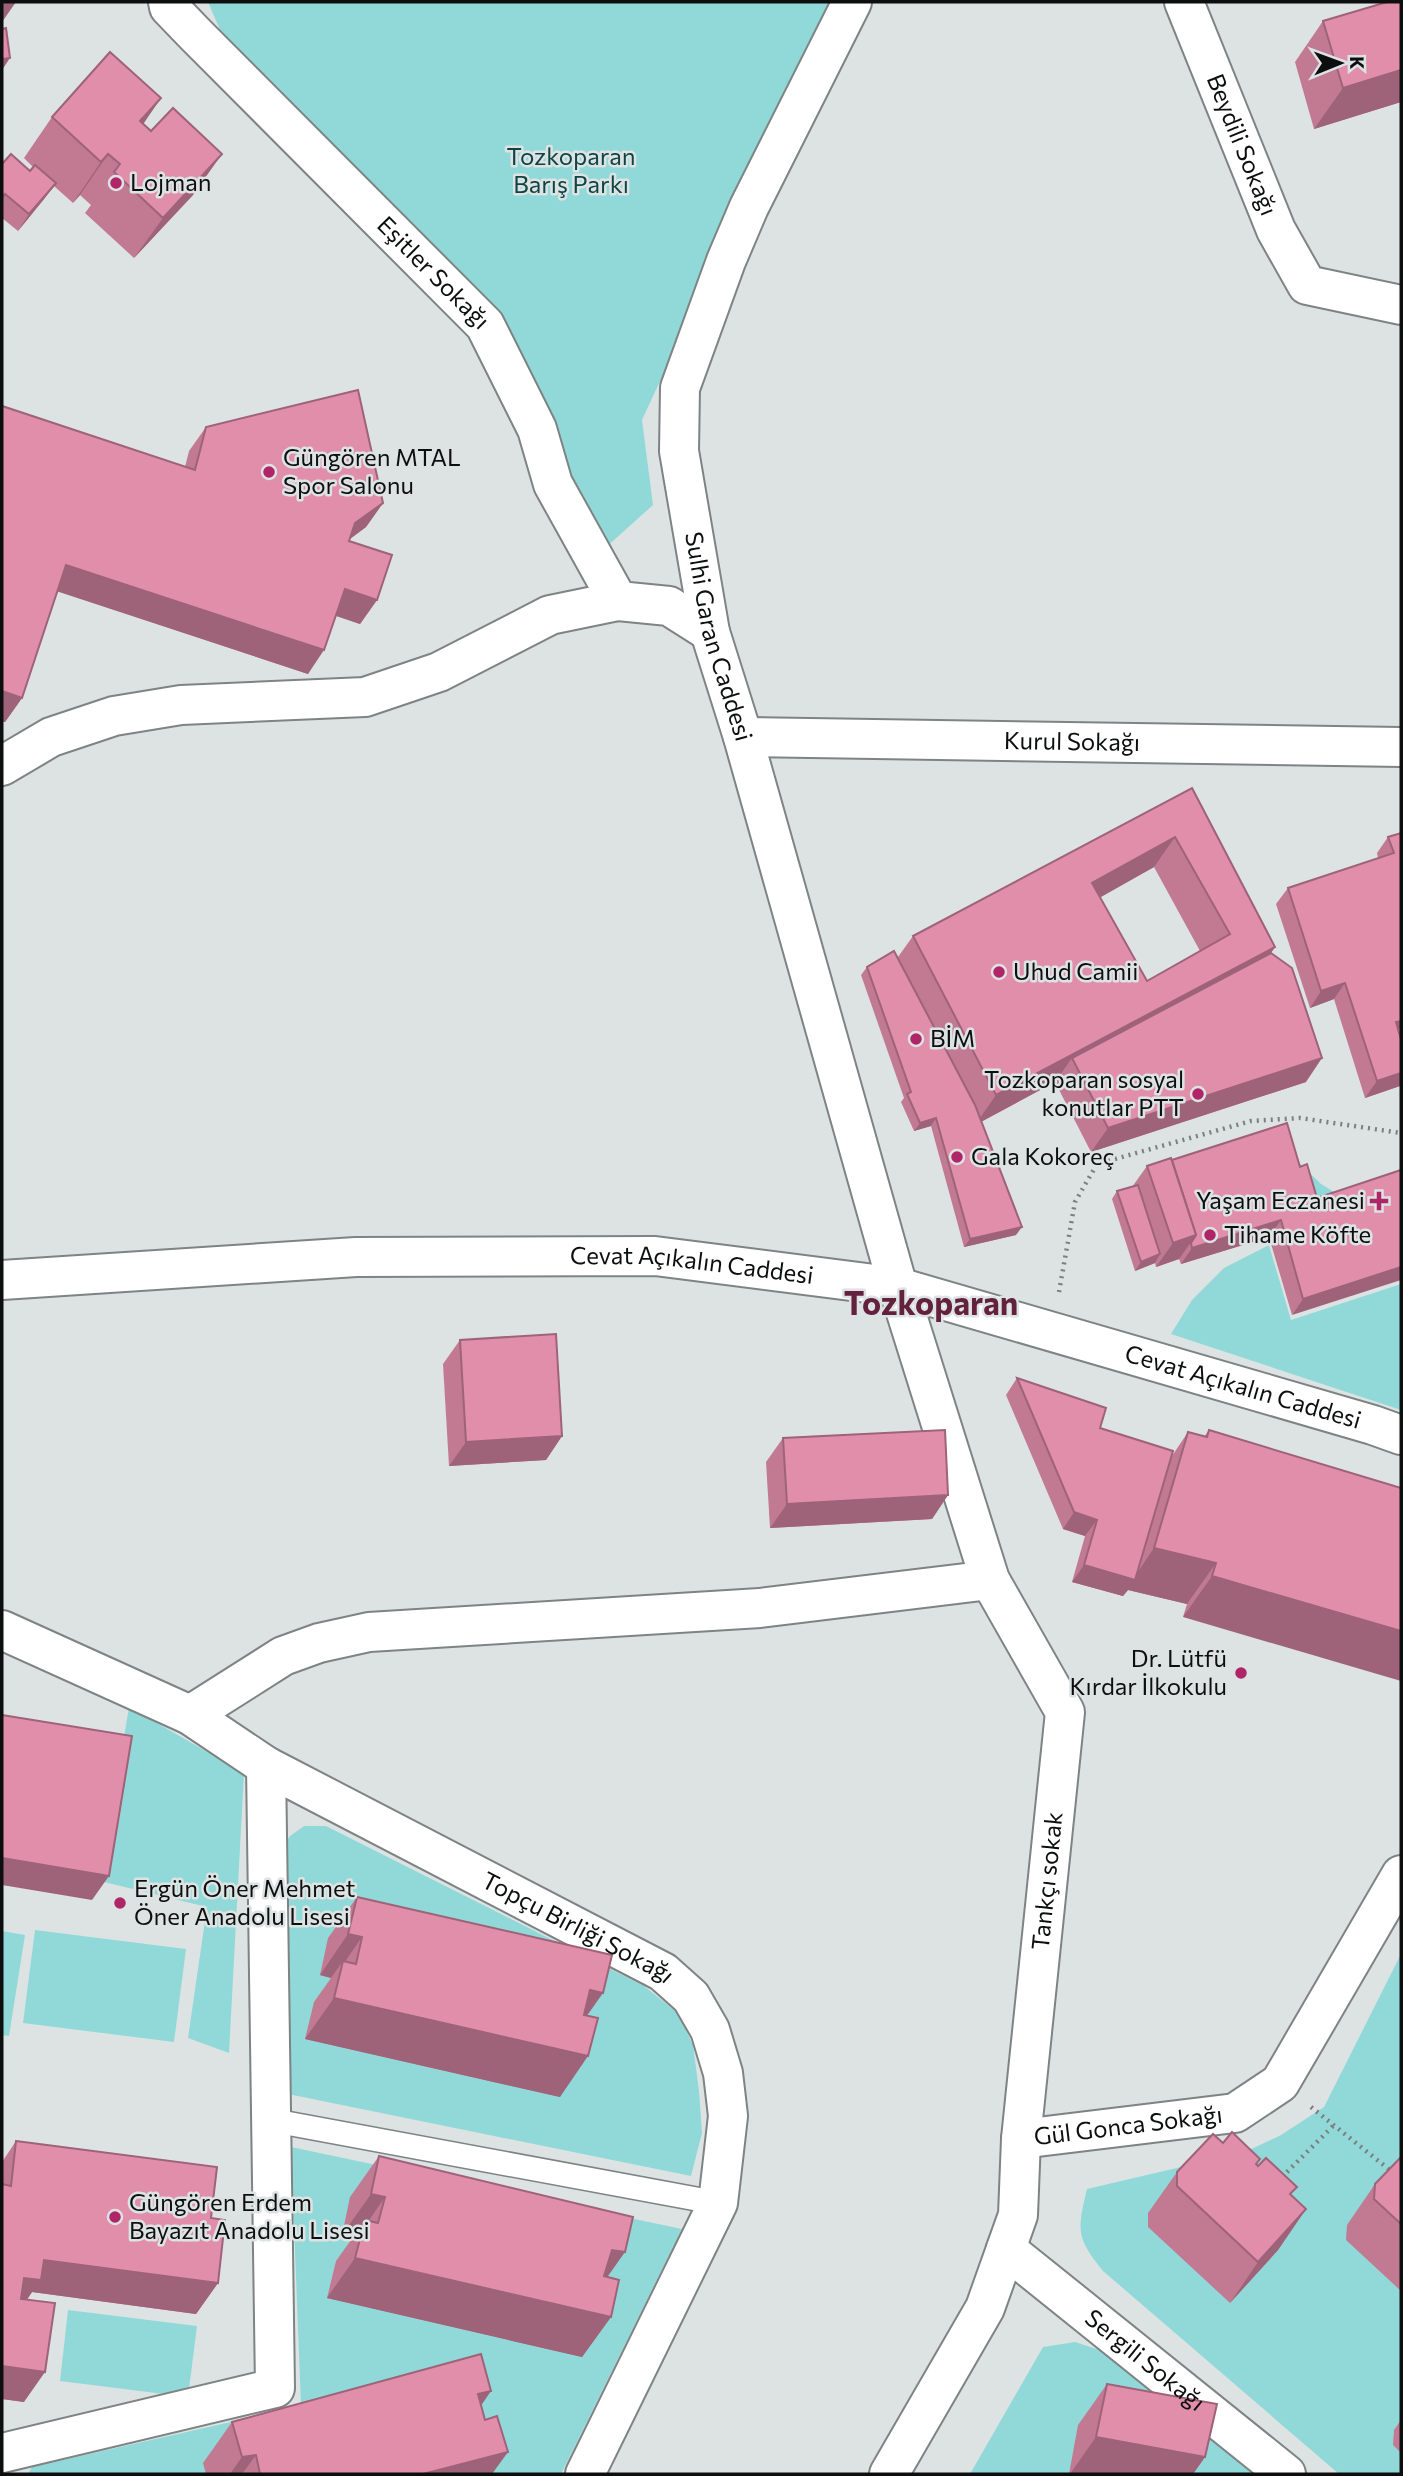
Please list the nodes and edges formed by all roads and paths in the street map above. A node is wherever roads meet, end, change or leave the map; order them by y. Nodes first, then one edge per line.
1 (168, 2) edge
2 (852, 2) edge
3 (1184, 2) edge
4 (1401, 305) edge
5 (618, 601) junction
6 (709, 632) junction
7 (743, 737) junction
8 (1401, 747) edge
9 (2, 766) edge
10 (1401, 1133) edge
11 (2, 1280) edge
12 (898, 1287) junction
13 (1052, 1332) junction
14 (1401, 1435) edge
15 (990, 1580) junction
16 (2, 1630) edge
17 (190, 1715) junction
18 (265, 1766) junction
19 (1401, 1875) edge
20 (1280, 2083) junction
21 (270, 2120) junction
22 (1334, 2125) junction
23 (1021, 2139) junction
24 (1401, 2179) edge
25 (1277, 2182) edge
26 (719, 2203) junction
27 (1006, 2249) junction
28 (2, 2454) edge
29 (585, 2474) edge
30 (889, 2474) edge
31 (1286, 2474) edge

1 - 5 street, Eşitler Sokağı
2 - 6 street, Sulhi Garan Caddesi
3 - 4 street, Beydili Sokağı
5 - 6 street
5 - 9 street
6 - 7 street, Sulhi Garan Caddesi
7 - 8 street, Kurul Sokağı
7 - 12 street, Sulhi Garan Caddesi
10 - 13 path
11 - 12 street, Cevat Açıkalın Caddesi
12 - 13 street, Cevat Açıkalın Caddesi
12 - 15 street, Tankçı sokak
13 - 14 street, Cevat Açıkalın Caddesi
15 - 17 street
15 - 23 street, Tankçı sokak
16 - 17 street, Topçu Birliği Sokağı
17 - 18 street, Topçu Birliği Sokağı
18 - 21 street
18 - 26 street, Topçu Birliği Sokağı
19 - 20 street, Gül Gonca Sokağı
20 - 22 path
20 - 23 street, Gül Gonca Sokağı
21 - 26 lane
21 - 28 street
22 - 24 path
22 - 25 path
23 - 27 street, Tankçı sokak
26 - 29 street, Topçu Birliği Sokağı
27 - 30 street, Tankçı sokak
27 - 31 street, Sergili Sokağı

